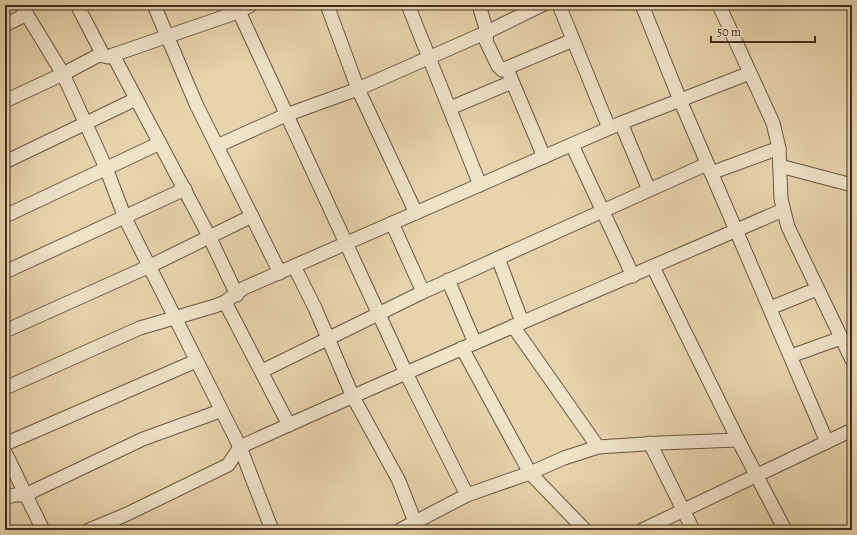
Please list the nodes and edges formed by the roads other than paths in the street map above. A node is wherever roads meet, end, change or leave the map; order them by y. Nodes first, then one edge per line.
1 (77, 5) edge
2 (154, 5) edge
3 (251, 5) edge
4 (327, 5) edge
5 (408, 5) edge
6 (478, 5) edge
7 (542, 5) edge
8 (642, 5) edge
9 (719, 5) edge
10 (563, 6) edge
11 (237, 8) edge
12 (24, 10) edge
13 (5, 25) edge
14 (487, 32) junction
15 (169, 36) junction
16 (573, 40) junction
17 (108, 55) junction
18 (430, 58) junction
19 (507, 69) junction
20 (750, 73) junction
21 (63, 74) junction
22 (512, 82) junction
23 (358, 89) junction
24 (136, 99) junction
25 (680, 100) junction
26 (5, 101) edge
27 (450, 108) junction
28 (286, 115) junction
29 (84, 123) junction
30 (615, 126) junction
31 (160, 143) junction
32 (572, 145) junction
33 (217, 146) junction
34 (779, 148) junction
35 (544, 157) junction
36 (5, 162) edge
37 (780, 166) junction
38 (106, 168) junction
39 (709, 169) junction
40 (480, 185) junction
41 (852, 185) edge
42 (185, 189) junction
43 (649, 190) junction
44 (782, 210) junction
45 (602, 211) junction
46 (416, 214) junction
47 (5, 216) edge
48 (252, 216) junction
49 (125, 218) junction
50 (392, 223) junction
51 (735, 230) junction
52 (209, 236) junction
53 (345, 243) junction
54 (498, 258) junction
55 (150, 266) junction
56 (294, 266) junction
57 (654, 267) junction
58 (5, 272) edge
59 (280, 273) junction
60 (633, 276) junction
61 (448, 280) junction
62 (817, 289) junction
63 (423, 292) junction
64 (237, 294) junction
65 (225, 302) junction
66 (770, 308) junction
67 (378, 313) junction
68 (175, 317) junction
69 (518, 324) junction
70 (5, 331) edge
71 (327, 338) junction
72 (841, 338) junction
73 (475, 343) junction
74 (462, 348) junction
75 (791, 356) junction
76 (852, 360) edge
77 (196, 361) junction
78 (262, 371) junction
79 (406, 373) junction
80 (5, 388) edge
81 (353, 397) junction
82 (220, 411) junction
83 (289, 425) junction
84 (852, 430) edge
85 (738, 440) junction
86 (827, 442) junction
87 (650, 443) junction
88 (5, 444) edge
89 (240, 447) junction
90 (598, 447) junction
91 (5, 452) edge
92 (530, 472) junction
93 (758, 476) junction
94 (25, 495) junction
95 (467, 495) junction
96 (5, 498) edge
97 (682, 511) junction
98 (415, 522) junction
99 (270, 524) edge
100 (43, 530) edge
101 (89, 530) edge
102 (262, 530) edge
103 (400, 530) edge
104 (585, 530) edge
105 (642, 530) edge
106 (693, 530) edge
107 (786, 530) edge

1 - 17 street
2 - 15 street
3 - 11 street
4 - 23 street
5 - 18 street
6 - 14 street
7 - 14 street
8 - 25 street
9 - 20 street
10 - 16 street
11 - 15 street
11 - 28 street
12 - 13 street
12 - 21 street
14 - 18 street
14 - 19 street
15 - 17 street
15 - 33 street
16 - 19 street
16 - 30 street
17 - 21 street
17 - 24 street
18 - 23 street
18 - 27 street
19 - 22 street
20 - 25 street
20 - 34 street
21 - 26 street
21 - 29 street
22 - 27 street
22 - 35 street
23 - 28 street
23 - 46 street
24 - 29 street
24 - 31 street
25 - 30 street
25 - 39 street
27 - 40 street
28 - 33 street
28 - 53 street
29 - 36 street
29 - 38 street
30 - 32 street
30 - 43 street
31 - 38 street
31 - 42 street
32 - 35 street
32 - 45 street
33 - 48 street
34 - 37 street
34 - 39 street
35 - 40 street
37 - 41 street
37 - 44 street
38 - 47 street
38 - 49 street
39 - 43 street
39 - 51 street
40 - 46 street
42 - 49 street
42 - 52 street
43 - 45 street
44 - 51 street
44 - 62 street
45 - 54 street
45 - 60 street
46 - 50 street
48 - 52 street
48 - 59 street
49 - 55 street
49 - 58 street
50 - 53 street
50 - 63 street
51 - 57 street
51 - 66 street
52 - 55 street
52 - 64 street
53 - 56 street
53 - 67 street
54 - 61 street
54 - 69 street
55 - 68 street
55 - 70 street
56 - 59 street
56 - 71 street
57 - 60 street
57 - 85 street
59 - 64 street
60 - 69 street
61 - 63 street
61 - 73 street
62 - 66 street
62 - 72 street
63 - 67 street
64 - 65 street
65 - 68 street
65 - 78 street
66 - 75 street
67 - 71 street
67 - 79 street
68 - 77 street
68 - 80 street
69 - 73 street
69 - 90 street
71 - 78 street
71 - 81 street
72 - 75 street
72 - 76 street
73 - 74 street
74 - 79 street
74 - 92 street
75 - 86 street
77 - 82 street
77 - 88 street
78 - 83 street
79 - 81 street
79 - 95 street
81 - 83 street
81 - 98 street
82 - 89 street
82 - 94 street
83 - 89 street
84 - 86 street
85 - 87 street
85 - 93 street
86 - 93 street
87 - 90 street
87 - 97 street
89 - 99 street
89 - 101 street
90 - 92 street
91 - 94 street
92 - 95 street
92 - 104 street
93 - 97 street
93 - 107 street
94 - 96 street
94 - 100 street
95 - 98 street
97 - 105 street
97 - 106 street
98 - 103 street
99 - 102 street

